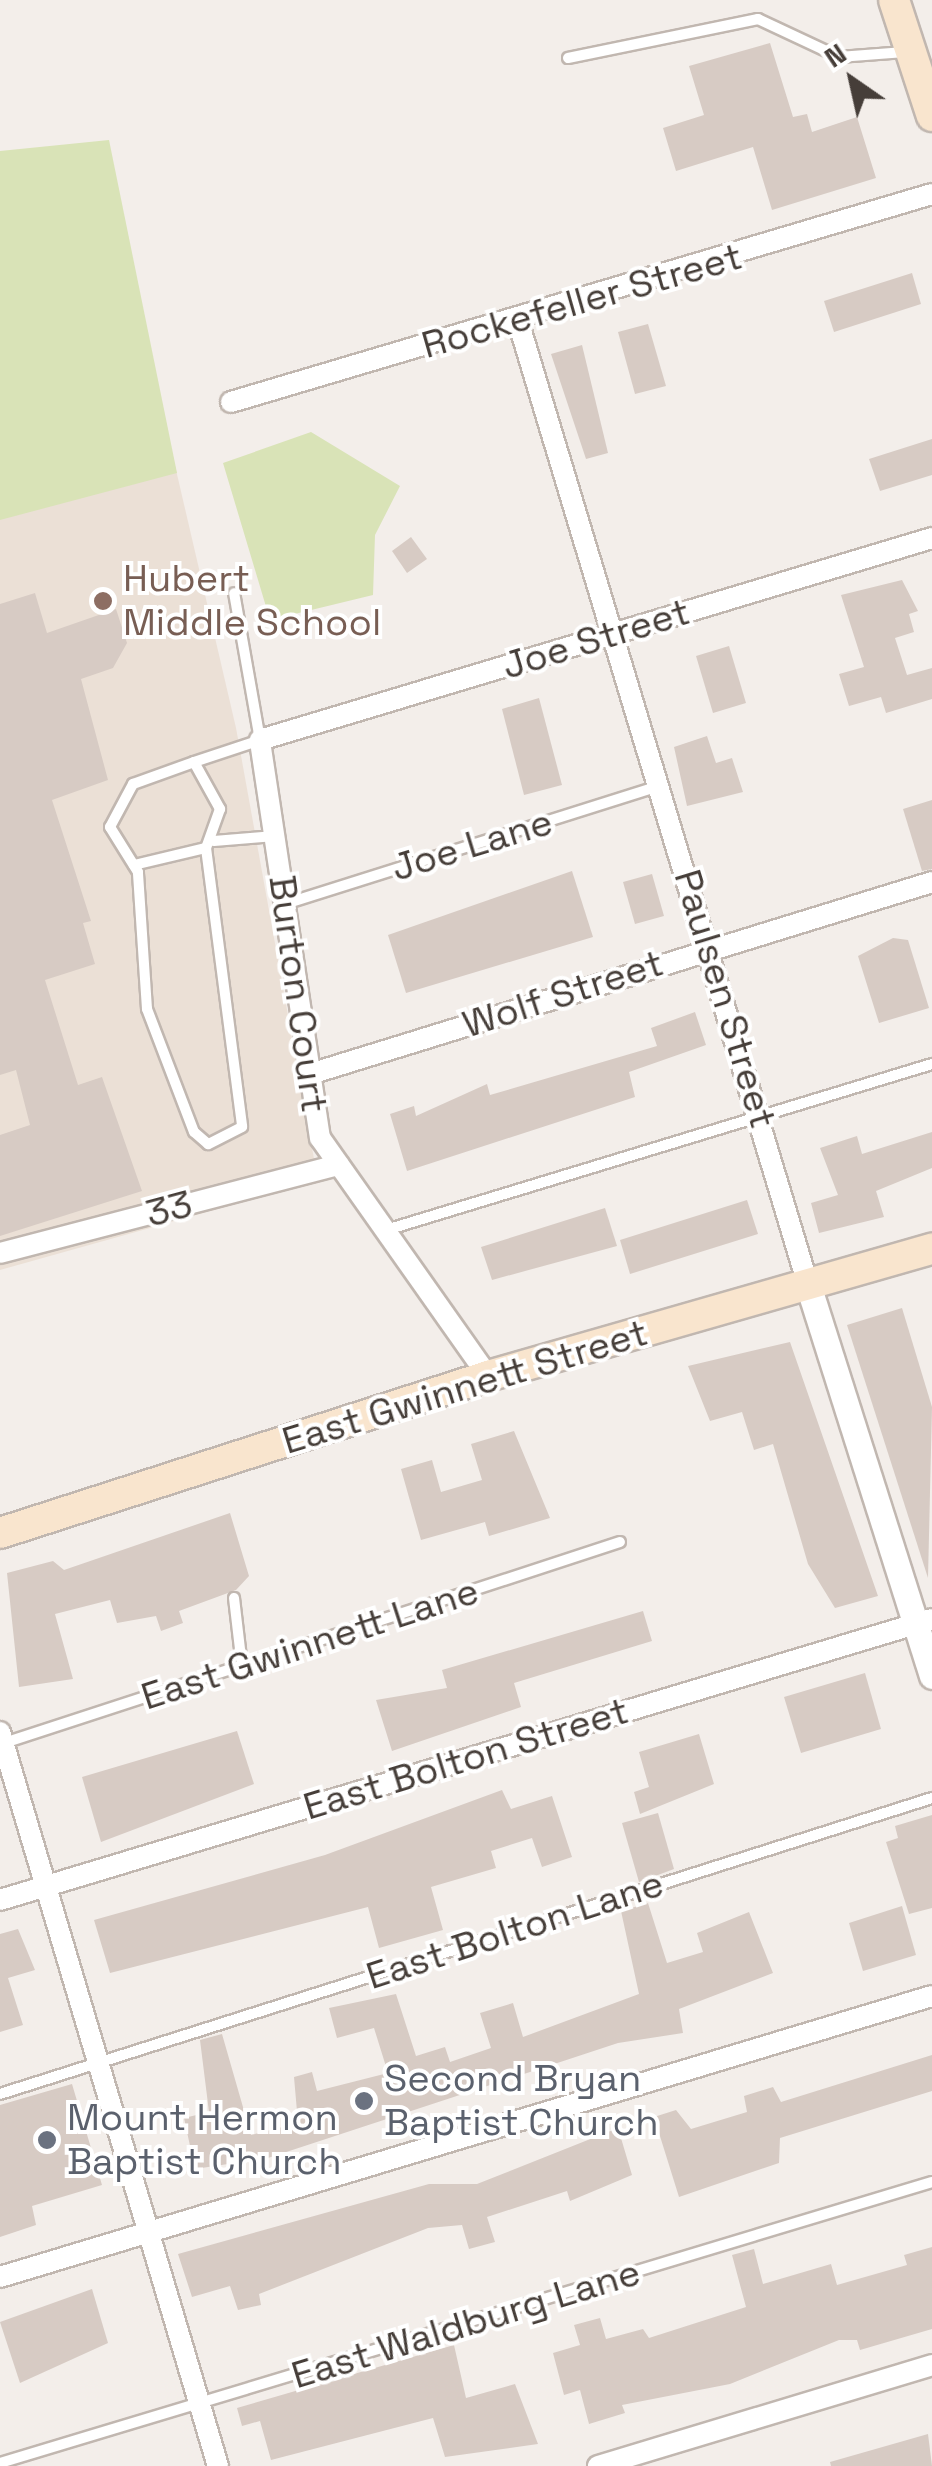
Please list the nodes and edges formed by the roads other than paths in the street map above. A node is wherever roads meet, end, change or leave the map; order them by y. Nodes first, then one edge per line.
1 (894, 0) edge
2 (911, 51) junction
3 (568, 58) dead end
4 (932, 116) edge
5 (932, 194) edge
6 (518, 320) junction
7 (231, 402) dead end
8 (932, 538) edge
9 (234, 593) dead end
10 (613, 634) junction
11 (260, 740) junction
12 (194, 762) junction
13 (660, 786) junction
14 (275, 836) junction
15 (210, 845) junction
16 (134, 865) junction
17 (932, 882) edge
18 (285, 904) junction
19 (710, 948) junction
20 (932, 1064) edge
21 (310, 1074) junction
22 (760, 1116) junction
23 (339, 1165) junction
24 (386, 1231) junction
25 (932, 1250) edge
26 (0, 1253) edge
27 (809, 1288) junction
28 (488, 1376) junction
29 (0, 1533) edge
30 (620, 1542) dead end
31 (234, 1598) dead end
32 (924, 1621) edge
33 (242, 1666) junction
34 (932, 1676) edge
35 (1, 1740) edge
36 (932, 1798) edge
37 (46, 1886) junction
38 (0, 1900) edge
39 (932, 1996) edge
40 (99, 2062) junction
41 (0, 2094) edge
42 (932, 2182) edge
43 (150, 2232) junction
44 (0, 2277) edge
45 (932, 2365) edge
46 (198, 2402) junction
47 (0, 2462) edge
48 (218, 2466) edge
49 (598, 2466) edge

1 - 2 main road
2 - 3 lane
2 - 4 main road
5 - 6 street, Rockefeller Street
6 - 7 street, Rockefeller Street
6 - 10 street, Paulsen Street
8 - 10 street, Joe Street
9 - 11 lane
10 - 11 street, Joe Street
10 - 13 street, Paulsen Street
11 - 12 lane
11 - 14 street, Burton Court
12 - 15 lane
12 - 16 lane
13 - 18 lane, Joe Lane
13 - 19 street, Paulsen Street
14 - 15 lane
14 - 18 street, Burton Court
15 - 16 lane
15 - 16 lane
17 - 19 street, Wolf Street
18 - 21 street, Burton Court
19 - 21 street, Wolf Street
19 - 22 street, Paulsen Street
20 - 22 lane
21 - 23 street, Burton Court
22 - 24 lane
22 - 27 street, Paulsen Street
23 - 24 street, Burton Court
23 - 26 street, 33
24 - 28 street, Burton Court
25 - 27 main road, East Gwinnett Street
27 - 28 main road, East Gwinnett Street
27 - 32 street, Paulsen Street
28 - 29 main road, East Gwinnett Street
30 - 33 lane, East Gwinnett Lane
31 - 33 lane
32 - 34 street, Paulsen Street
32 - 37 street, East Bolton Street
33 - 35 lane, East Gwinnett Lane
35 - 37 street
36 - 40 lane, East Bolton Lane
37 - 38 street, East Bolton Street
37 - 40 street
39 - 43 street
40 - 41 lane, East Bolton Lane
40 - 43 street
42 - 46 lane, East Waldburg Lane
43 - 44 street
43 - 46 street
45 - 49 street
46 - 47 lane, East Waldburg Lane
46 - 48 street

